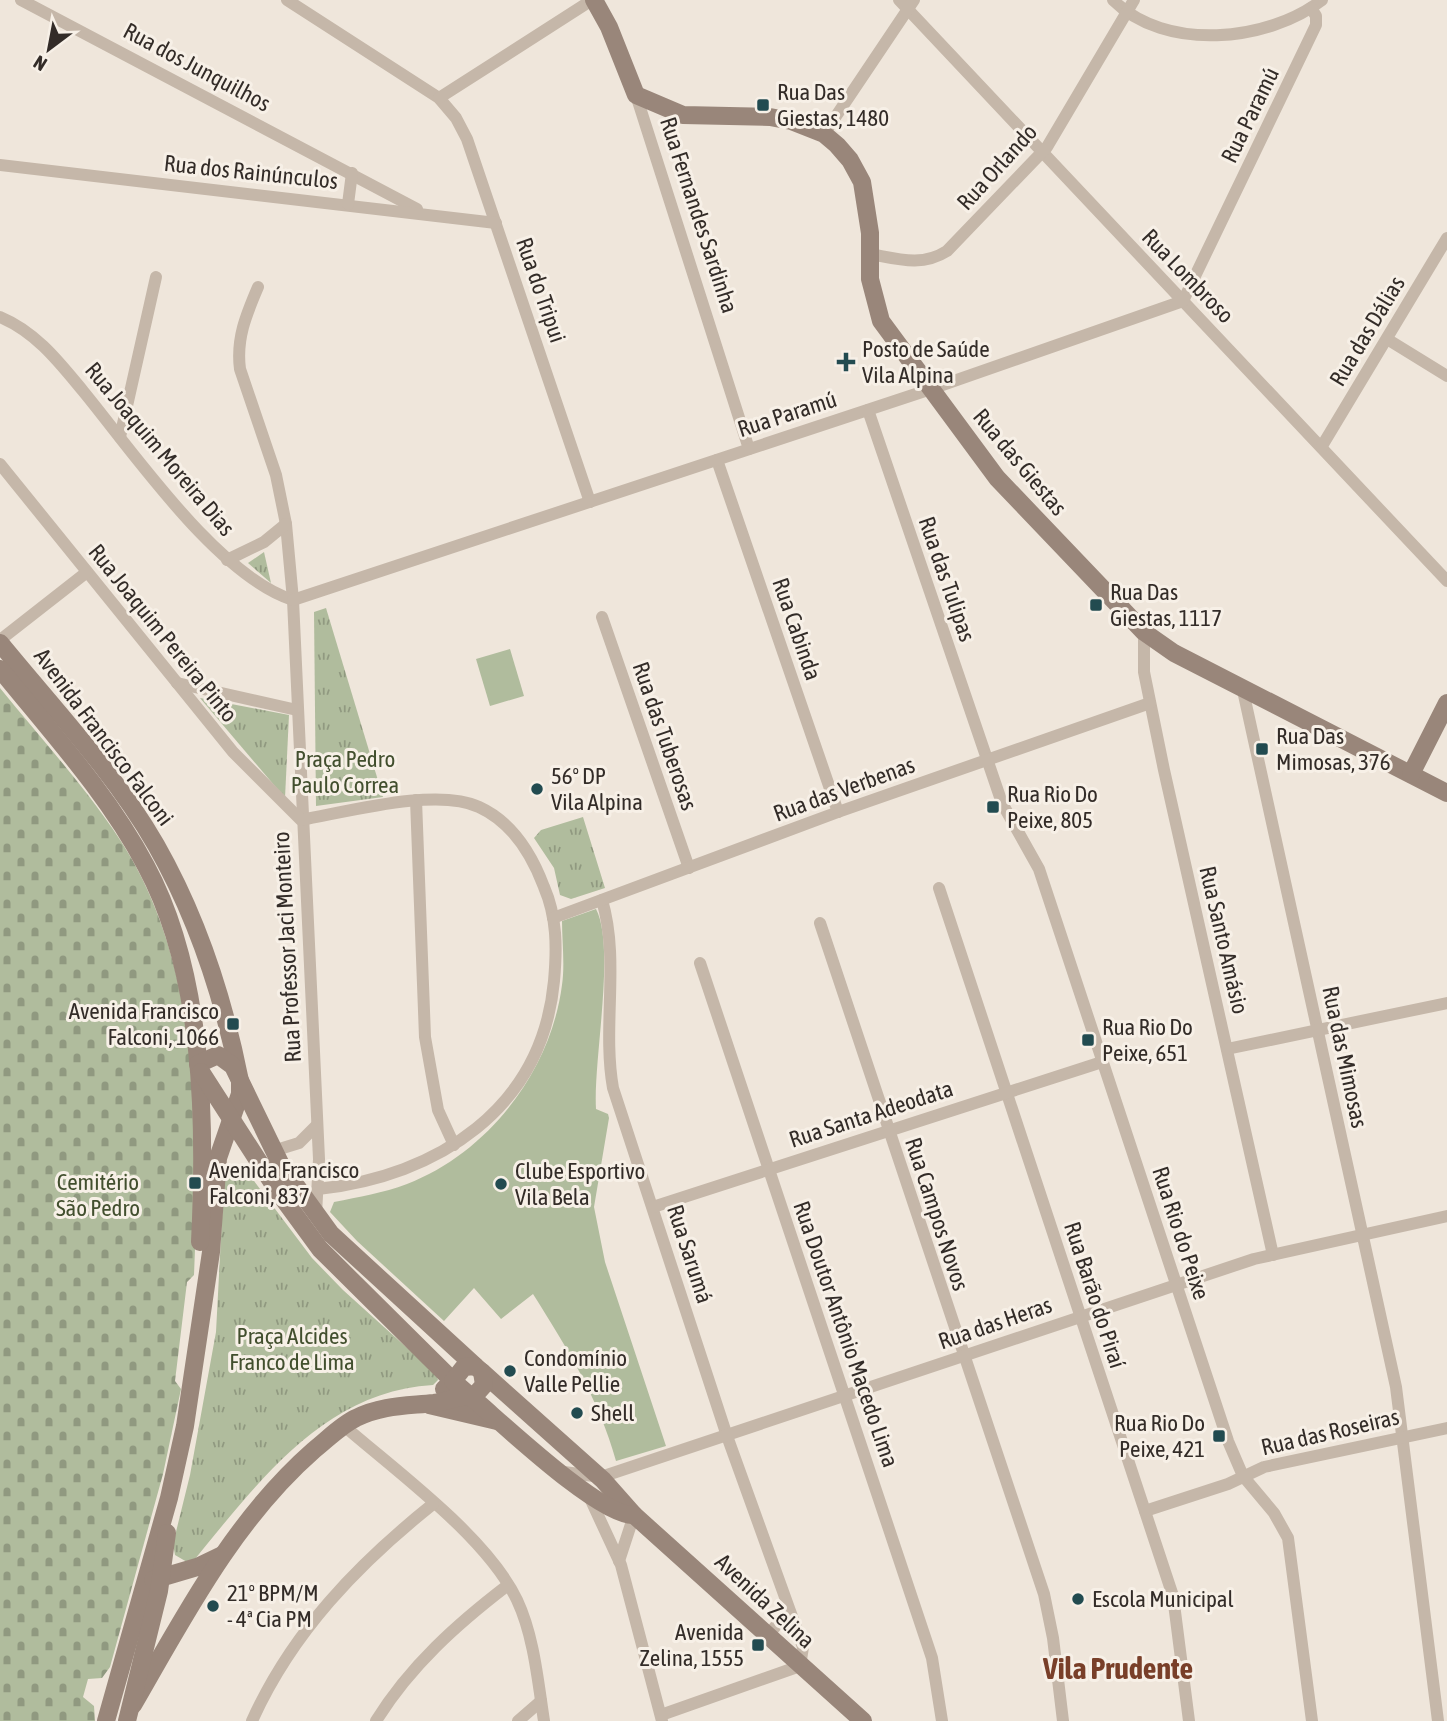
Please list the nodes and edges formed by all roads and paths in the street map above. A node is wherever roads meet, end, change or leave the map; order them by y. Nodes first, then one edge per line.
1 (21, 0) edge
2 (287, 0) edge
3 (593, 0) edge
4 (1113, 0) edge
5 (1134, 0) edge
6 (907, 3) edge
7 (1317, 4) edge
8 (1127, 12) junction
9 (636, 95) junction
10 (439, 98) junction
11 (824, 134) junction
12 (1043, 153) junction
13 (0, 164) edge
14 (352, 173) junction
15 (348, 204) junction
16 (421, 211) junction
17 (496, 223) junction
18 (1447, 238) edge
19 (870, 254) junction
20 (156, 277) dead end
21 (258, 287) dead end
22 (1183, 302) junction
23 (0, 317) edge
24 (1387, 339) junction
25 (1447, 376) edge
26 (931, 389) junction
27 (868, 410) junction
28 (120, 437) junction
29 (1322, 446) junction
30 (749, 449) junction
31 (717, 460) junction
32 (0, 464) edge
33 (590, 502) junction
34 (286, 524) junction
35 (228, 560) junction
36 (87, 572) junction
37 (1447, 581) edge
38 (293, 600) junction
39 (602, 617) dead end
40 (1144, 632) junction
41 (0, 641) edge
42 (0, 669) edge
43 (177, 683) junction
44 (1242, 686) junction
45 (1447, 702) edge
46 (1150, 703) junction
47 (297, 710) junction
48 (986, 761) junction
49 (1411, 774) junction
50 (1447, 793) edge
51 (416, 800) junction
52 (838, 812) junction
53 (301, 820) junction
54 (689, 868) junction
55 (939, 888) dead end
56 (602, 900) junction
57 (553, 918) junction
58 (820, 923) dead end
59 (700, 962) dead end
60 (1447, 1003) edge
61 (1319, 1031) junction
62 (1227, 1049) junction
63 (1102, 1062) junction
64 (198, 1066) junction
65 (240, 1080) junction
66 (1007, 1092) junction
67 (230, 1120) junction
68 (317, 1125) junction
69 (887, 1130) junction
70 (299, 1143) junction
71 (454, 1145) junction
72 (273, 1151) junction
73 (253, 1155) junction
74 (319, 1159) junction
75 (768, 1168) junction
76 (216, 1170) junction
77 (318, 1189) junction
78 (653, 1206) junction
79 (316, 1214) junction
80 (1447, 1216) edge
81 (1363, 1236) junction
82 (1273, 1255) junction
83 (1176, 1284) junction
84 (201, 1308) junction
85 (1080, 1316) junction
86 (962, 1357) junction
87 (479, 1369) junction
88 (453, 1381) junction
89 (469, 1395) junction
90 (845, 1396) junction
91 (421, 1403) junction
92 (500, 1422) junction
93 (343, 1425) junction
94 (1447, 1428) edge
95 (727, 1436) junction
96 (1401, 1437) junction
97 (560, 1471) junction
98 (1243, 1476) junction
99 (601, 1477) junction
100 (588, 1494) junction
101 (169, 1498) junction
102 (433, 1504) junction
103 (1145, 1511) junction
104 (635, 1515) junction
105 (164, 1551) junction
106 (222, 1555) junction
107 (619, 1561) junction
108 (185, 1571) junction
109 (161, 1576) junction
110 (508, 1585) junction
111 (141, 1594) junction
112 (191, 1604) junction
113 (788, 1612) junction
114 (768, 1636) junction
115 (126, 1649) junction
116 (800, 1666) junction
117 (541, 1701) junction
118 (130, 1713) edge
119 (662, 1718) edge
120 (106, 1721) edge
121 (251, 1721) edge
122 (376, 1721) edge
123 (518, 1721) edge
124 (544, 1721) edge
125 (863, 1721) edge
126 (942, 1721) edge
127 (1063, 1721) edge
128 (1189, 1721) edge
129 (1312, 1721) edge
130 (1437, 1721) edge

1 - 14 street, Rua dos Junquilhos
2 - 10 street, Rua do Tripui
3 - 9 main road, Rua Fernandes Sardinha
3 - 10 street
4 - 8 street
5 - 8 street, Rua Orlando
6 - 11 street
6 - 12 street, Rua Lombroso
7 - 8 street
7 - 22 street, Rua Paramú
8 - 12 street, Rua Orlando
9 - 11 main road, Rua das Giestas
9 - 30 street, Rua Fernandes Sardinha
10 - 17 street, Rua do Tripui
11 - 19 main road, Rua das Giestas
12 - 19 street, Rua Orlando
12 - 22 street, Rua Lombroso
13 - 15 street, Rua dos Rainúnculos
14 - 15 street
14 - 16 street, Rua dos Junquilhos
15 - 16 street, Rua dos Rainúnculos
16 - 17 street, Rua dos Rainúnculos
17 - 33 street, Rua do Tripui
18 - 24 street, Rua das Dálias
19 - 26 main road, Rua das Giestas
20 - 28 street
21 - 34 street, Rua Professor Jaci Monteiro
22 - 26 street, Rua Paramú
22 - 29 street, Rua Lombroso
23 - 28 street, Rua Joaquim Moreira Dias
24 - 25 street
24 - 29 street, Rua das Dálias
26 - 27 street, Rua Paramú
26 - 40 main road, Rua das Giestas
27 - 30 street, Rua Paramú
27 - 48 street, Rua das Tulipas
28 - 35 street, Rua Joaquim Moreira Dias
29 - 37 street, Rua Lombroso
30 - 31 street, Rua Paramú
31 - 33 street, Rua Paramú
31 - 52 street, Rua Cabinda
32 - 36 street, Rua Joaquim Pereira Pinto
33 - 38 street, Rua Paramú
34 - 35 street
34 - 38 street, Rua Professor Jaci Monteiro
35 - 38 street, Rua Joaquim Moreira Dias
36 - 41 street
36 - 43 street, Rua Joaquim Pereira Pinto
38 - 47 street, Rua Professor Jaci Monteiro
39 - 54 street, Rua das Tuberosas
40 - 44 main road, Rua das Giestas
40 - 46 street, Rua Santo Amásio
41 - 65 main road, Avenida Francisco Falconi
42 - 64 main road, Avenida Francisco Falconi
43 - 47 street
43 - 53 street, Rua Joaquim Pereira Pinto
44 - 49 main road, Rua das Giestas
44 - 61 street, Rua das Mimosas
45 - 49 main road
46 - 48 street, Rua das Verbenas
46 - 62 street, Rua Santo Amásio
47 - 53 street, Rua Professor Jaci Monteiro
48 - 52 street, Rua das Verbenas
48 - 63 street, Rua Rio do Peixe
49 - 50 main road, Rua das Giestas
51 - 53 street
51 - 57 street
51 - 71 street
52 - 54 street, Rua das Verbenas
53 - 68 street, Rua Professor Jaci Monteiro
54 - 56 street, Rua das Verbenas
55 - 66 street, Rua Barão do Piraí
56 - 57 street, Rua das Verbenas
56 - 78 street, Rua Sarumá
57 - 71 street
58 - 69 street, Rua Campos Novos
59 - 75 street, Rua Doutor Antônio Macedo Lima
60 - 61 street
61 - 62 street
61 - 81 street, Rua das Mimosas
62 - 82 street, Rua Santo Amásio
63 - 66 street, Rua Santa Adeodata
63 - 83 street, Rua Rio do Peixe
64 - 65 main road
64 - 67 main road
64 - 84 main road, Avenida Francisco Falconi
65 - 67 main road, Avenida Francisco Falconi
65 - 72 main road, Avenida Zelina
66 - 69 street, Rua Santa Adeodata
66 - 85 street, Rua Barão do Piraí
67 - 73 main road
67 - 76 main road, Avenida Francisco Falconi
68 - 70 street
68 - 74 street, Rua Professor Jaci Monteiro
69 - 75 street, Rua Santa Adeodata
69 - 86 street, Rua Campos Novos
70 - 72 street
70 - 74 street
71 - 77 street
72 - 79 main road, Avenida Zelina
73 - 76 main road
73 - 88 main road
74 - 77 street, Rua Professor Jaci Monteiro
75 - 78 street, Rua Santa Adeodata
75 - 90 street, Rua Doutor Antônio Macedo Lima
76 - 84 main road, Avenida Francisco Falconi
77 - 79 street, Rua Professor Jaci Monteiro
78 - 95 street, Rua Sarumá
79 - 87 main road, Avenida Zelina
80 - 81 street, Rua das Heras
81 - 82 street, Rua das Heras
81 - 96 street, Rua das Mimosas
82 - 83 street, Rua das Heras
83 - 85 street, Rua das Heras
83 - 98 street, Rua Rio do Peixe
84 - 101 main road, Avenida Francisco Falconi
85 - 86 street, Rua das Heras
85 - 103 street, Rua Barão do Piraí
86 - 90 street, Rua das Heras
86 - 127 street, Rua Campos Novos
87 - 88 main road
87 - 89 main road
87 - 99 main road, Avenida Zelina
88 - 89 main road
88 - 91 main road
89 - 91 main road
89 - 92 main road
90 - 95 street, Rua das Heras
90 - 126 street, Rua Doutor Antônio Macedo Lima
91 - 92 main road
91 - 93 main road
92 - 97 main road
93 - 102 street
93 - 106 main road
94 - 96 street, Rua das Roseiras
95 - 99 street, Rua das Heras
95 - 113 street, Rua Sarumá
96 - 98 street, Rua das Roseiras
96 - 130 street, Rua das Mimosas
97 - 99 street, Rua das Heras
97 - 100 main road
98 - 103 street, Rua das Roseiras
98 - 129 street, Rua Rio do Peixe
99 - 104 main road, Avenida Zelina
100 - 104 main road
100 - 107 street
101 - 105 main road, Avenida Francisco Falconi
101 - 111 main road, Avenida Francisco Falconi
102 - 110 street
102 - 121 street
103 - 128 street, Rua Barão do Piraí
104 - 107 street
104 - 114 main road, Avenida Zelina
105 - 108 main road
105 - 109 main road, Avenida Francisco Falconi
106 - 108 main road
106 - 112 main road
107 - 119 street
108 - 109 main road
108 - 112 main road
109 - 111 main road
109 - 118 main road, Avenida Francisco Falconi
110 - 117 street
110 - 122 street
111 - 115 main road, Avenida Francisco Falconi
112 - 118 main road
113 - 114 street
113 - 116 street, Rua Sarumá
114 - 116 main road, Avenida Zelina
115 - 118 main road
115 - 120 main road, Avenida Francisco Falconi
116 - 119 street
116 - 125 main road, Avenida Zelina
117 - 123 street
117 - 124 street

